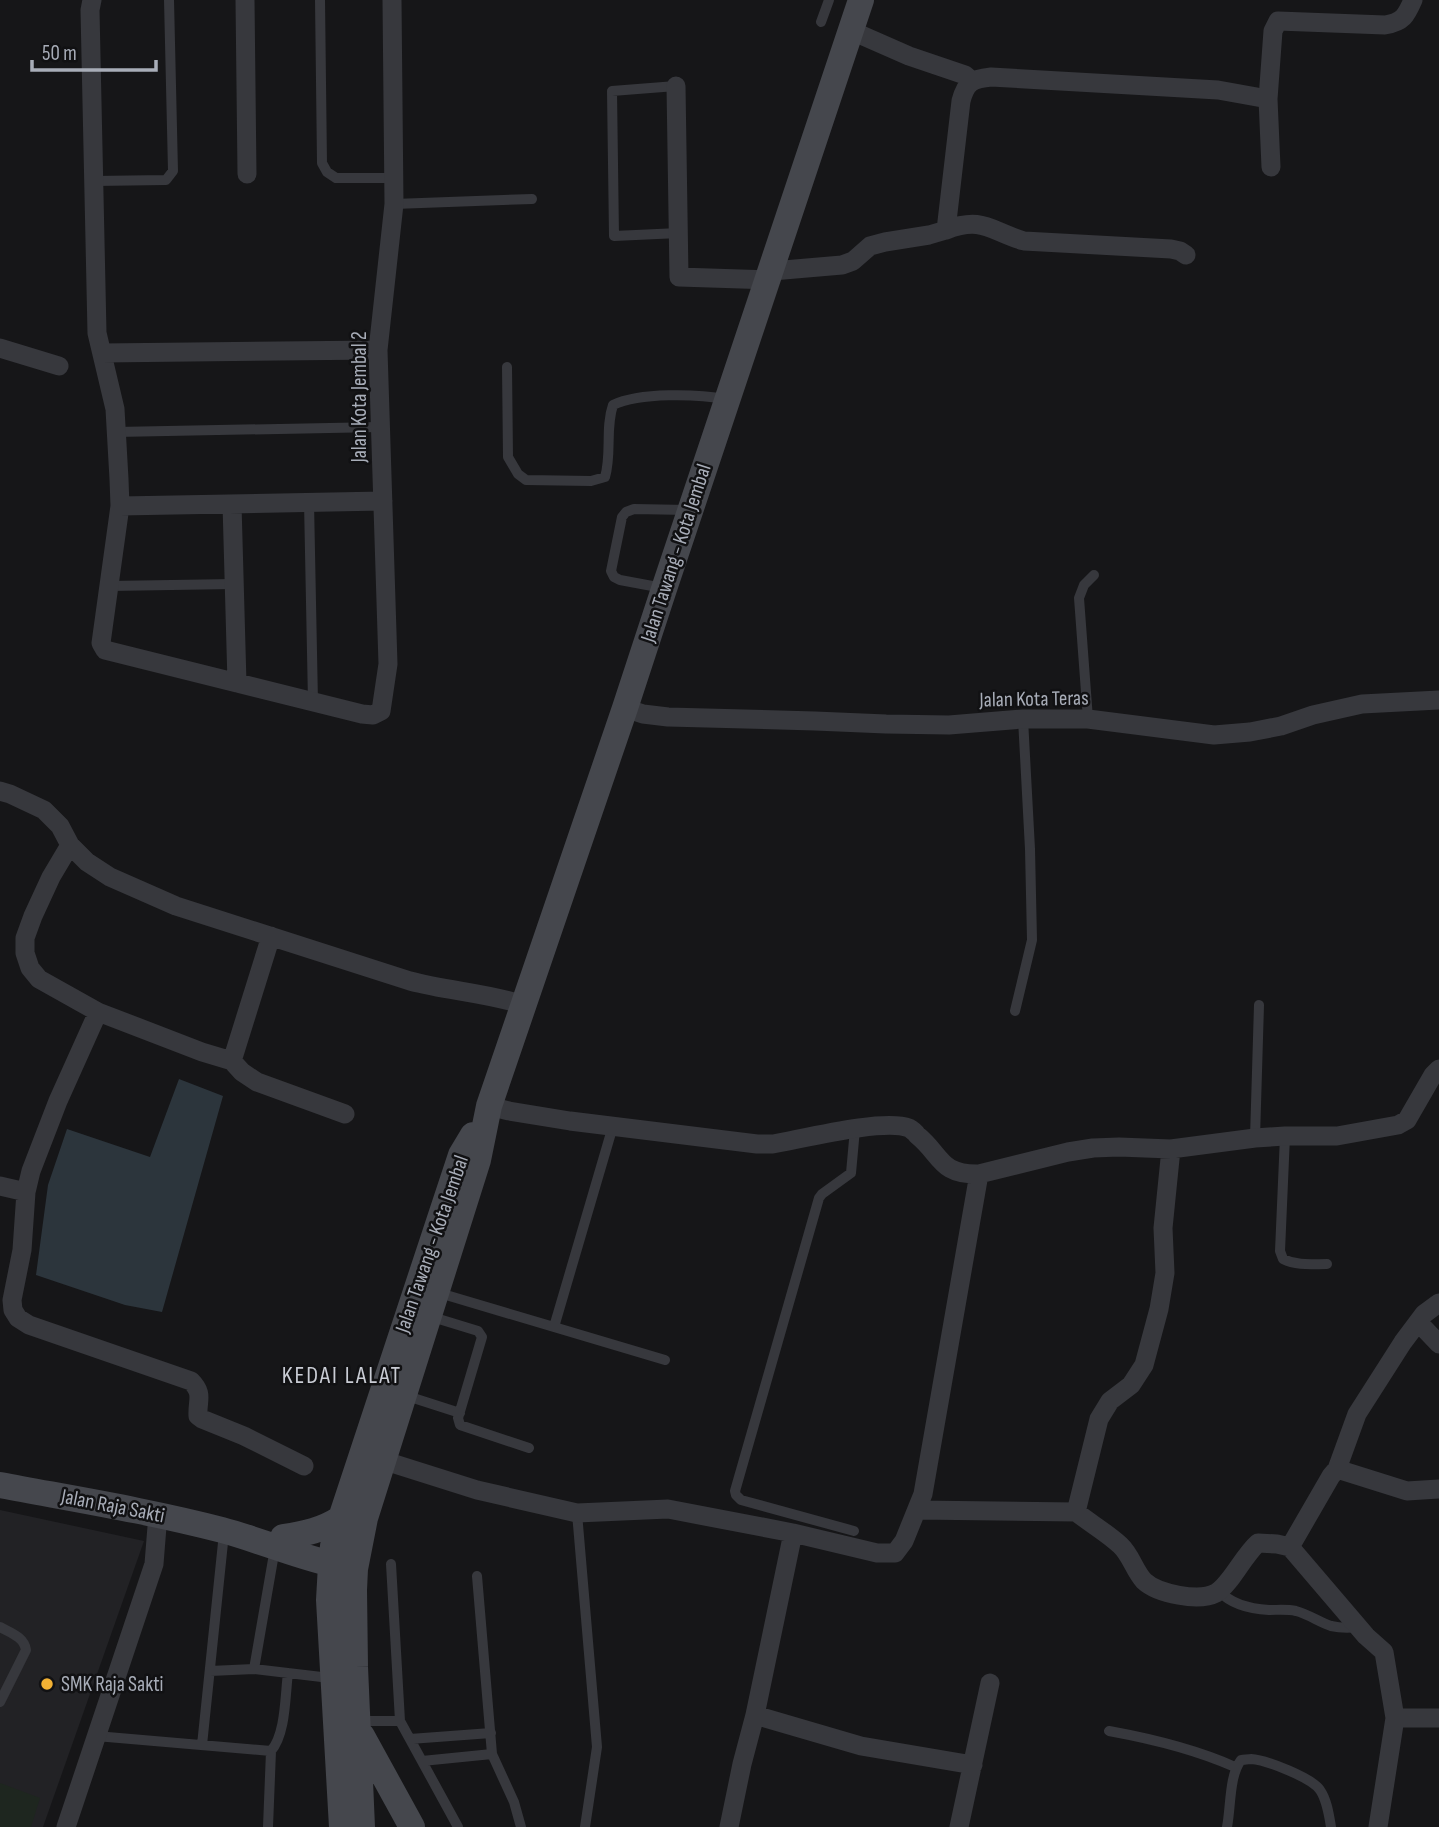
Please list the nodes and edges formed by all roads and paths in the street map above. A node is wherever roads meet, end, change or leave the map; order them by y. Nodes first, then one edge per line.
1 (92, 0) edge
2 (169, 0) edge
3 (245, 0) edge
4 (320, 0) edge
5 (392, 0) edge
6 (829, 0) edge
7 (862, 0) edge
8 (1413, 0) edge
9 (821, 22) dead end
10 (852, 31) junction
11 (972, 81) junction
12 (676, 86) joint
13 (1268, 99) junction
14 (1270, 167) dead end
15 (247, 174) dead end
16 (394, 178) junction
17 (94, 181) junction
18 (532, 199) dead end
19 (394, 204) junction
20 (946, 230) junction
21 (679, 233) junction
22 (1186, 255) dead end
23 (770, 276) junction
24 (0, 348) edge
25 (378, 350) junction
26 (102, 353) junction
27 (59, 366) dead end
28 (507, 367) dead end
29 (728, 399) junction
30 (380, 427) junction
31 (116, 432) junction
32 (383, 501) junction
33 (309, 502) junction
34 (232, 504) junction
35 (120, 506) junction
36 (690, 510) junction
37 (1094, 575) dead end
38 (234, 584) junction
39 (108, 586) junction
40 (664, 589) junction
41 (237, 683) junction
42 (1439, 701) edge
43 (313, 702) junction
44 (625, 708) junction
45 (1023, 719) junction
46 (1087, 719) junction
47 (0, 791) edge
48 (71, 845) junction
49 (271, 936) junction
50 (524, 1005) junction
51 (1259, 1005) dead end
52 (98, 1012) junction
53 (1015, 1012) dead end
54 (232, 1061) junction
55 (1439, 1069) edge
56 (489, 1106) junction
57 (345, 1114) dead end
58 (613, 1126) junction
59 (855, 1129) junction
60 (1285, 1136) junction
61 (1255, 1139) junction
62 (1171, 1149) junction
63 (979, 1174) junction
64 (0, 1186) edge
65 (26, 1192) junction
66 (1327, 1264) dead end
67 (1439, 1303) edge
68 (432, 1304) junction
69 (1418, 1322) junction
70 (554, 1327) junction
71 (1439, 1344) edge
72 (665, 1360) dead end
73 (403, 1395) junction
74 (460, 1413) junction
75 (529, 1448) dead end
76 (382, 1460) junction
77 (304, 1466) dead end
78 (1337, 1469) junction
79 (0, 1485) edge
80 (1439, 1489) edge
81 (778, 1510) junction
82 (917, 1510) junction
83 (1076, 1512) junction
84 (577, 1513) junction
85 (158, 1514) junction
86 (341, 1518) junction
87 (771, 1529) junction
88 (225, 1530) junction
89 (854, 1531) dead end
90 (793, 1533) junction
91 (281, 1545) junction
92 (1290, 1547) junction
93 (344, 1557) junction
94 (391, 1564) dead end
95 (477, 1576) dead end
96 (1219, 1591) junction
97 (329, 1600) junction
98 (0, 1628) edge
99 (1359, 1628) junction
100 (254, 1670) junction
101 (210, 1671) junction
102 (288, 1673) junction
103 (334, 1679) junction
104 (990, 1683) dead end
105 (0, 1702) edge
106 (755, 1715) junction
107 (1395, 1718) junction
108 (1439, 1718) edge
109 (400, 1721) junction
110 (359, 1726) junction
111 (1110, 1731) dead end
112 (491, 1732) junction
113 (96, 1736) junction
114 (410, 1739) junction
115 (202, 1745) junction
116 (271, 1751) junction
117 (492, 1754) junction
118 (422, 1761) junction
119 (973, 1765) junction
120 (1236, 1768) junction
121 (354, 1821) edge
122 (66, 1827) edge
123 (268, 1827) edge
124 (400, 1827) edge
125 (412, 1827) edge
126 (458, 1827) edge
127 (521, 1827) edge
128 (585, 1827) edge
129 (729, 1827) edge
130 (959, 1827) edge
131 (1227, 1827) edge
132 (1331, 1827) edge
133 (1378, 1827) edge

1 - 17 street
2 - 17 lane
3 - 15 street
4 - 16 lane
5 - 16 street, Jalan Kota Jembal 2
6 - 9 lane
7 - 10 main road, Jalan Tawang - Kota Jembal
8 - 13 street
10 - 11 street
10 - 23 main road, Jalan Tawang - Kota Jembal
11 - 13 street
11 - 20 street
12 - 21 street
12 - 21 lane
13 - 14 street
16 - 19 street, Jalan Kota Jembal 2
17 - 26 street
18 - 19 lane
19 - 25 street, Jalan Kota Jembal 2
20 - 22 street
20 - 23 street
21 - 23 street
23 - 29 main road, Jalan Tawang - Kota Jembal
24 - 27 street
25 - 26 street
25 - 30 street, Jalan Kota Jembal 2
26 - 31 street
28 - 29 lane
29 - 36 main road, Jalan Tawang - Kota Jembal
30 - 31 lane
30 - 32 street, Jalan Kota Jembal 2
31 - 35 street
32 - 33 street
32 - 43 street, Jalan Kota Jembal 2
33 - 34 street
33 - 43 lane
34 - 35 street
34 - 38 street
35 - 39 street
36 - 40 main road, Jalan Tawang - Kota Jembal
36 - 40 lane
37 - 46 lane
38 - 39 lane
38 - 41 street
39 - 41 street
40 - 44 main road, Jalan Tawang - Kota Jembal
41 - 43 street
42 - 46 street, Jalan Kota Teras
44 - 45 street, Jalan Kota Teras
44 - 50 main road, Jalan Tawang - Kota Jembal
45 - 46 street, Jalan Kota Teras
45 - 53 lane
47 - 48 street
48 - 49 street
48 - 52 street
49 - 50 street
49 - 54 street
50 - 56 main road, Jalan Tawang - Kota Jembal
51 - 61 lane
52 - 54 street
52 - 65 street
54 - 57 street
55 - 60 street
56 - 58 street
56 - 68 main road, Jalan Tawang - Kota Jembal
56 - 86 main road, Jalan Tawang - Kota Jembal
58 - 59 street
58 - 70 lane
59 - 63 street
59 - 81 lane
60 - 61 street
60 - 66 lane
61 - 62 street
62 - 63 street
62 - 83 street
63 - 82 street
64 - 65 street
65 - 77 street
67 - 69 street
68 - 70 lane
68 - 73 main road, Jalan Tawang - Kota Jembal
68 - 74 lane
69 - 71 street
69 - 78 street
70 - 72 lane
73 - 74 lane
73 - 76 main road, Jalan Tawang - Kota Jembal
74 - 75 lane
76 - 84 street
76 - 93 main road, Jalan Tawang - Kota Jembal
78 - 80 street
78 - 92 street
79 - 85 main road, Jalan Raja Sakti
81 - 87 lane
81 - 89 lane
82 - 83 street
82 - 90 street
83 - 96 street
84 - 87 street
84 - 128 lane
85 - 88 main road, Jalan Raja Sakti
85 - 113 street
86 - 91 main road
86 - 93 main road, Jalan Tawang - Kota Jembal
87 - 90 street
88 - 91 main road, Jalan Raja Sakti
88 - 101 lane
90 - 106 street
91 - 93 main road, Jalan Raja Sakti
91 - 97 main road
91 - 100 lane
92 - 96 street
92 - 99 street
93 - 97 main road
93 - 110 main road
94 - 109 lane
95 - 112 lane
96 - 99 lane
97 - 103 main road
98 - 105 lane
99 - 107 street
100 - 101 lane
100 - 102 lane
101 - 115 lane
102 - 103 lane
102 - 116 lane
103 - 121 main road
104 - 119 street
106 - 119 street
106 - 129 street
107 - 108 street
107 - 133 street
109 - 110 lane
109 - 114 lane
110 - 121 main road
110 - 125 main road
111 - 120 lane
112 - 114 lane
112 - 117 lane
113 - 115 lane
113 - 122 street
114 - 118 lane
115 - 116 lane
116 - 123 lane
117 - 118 lane
117 - 127 lane
118 - 126 lane
119 - 130 street
120 - 131 lane
120 - 132 lane
121 - 124 main road

